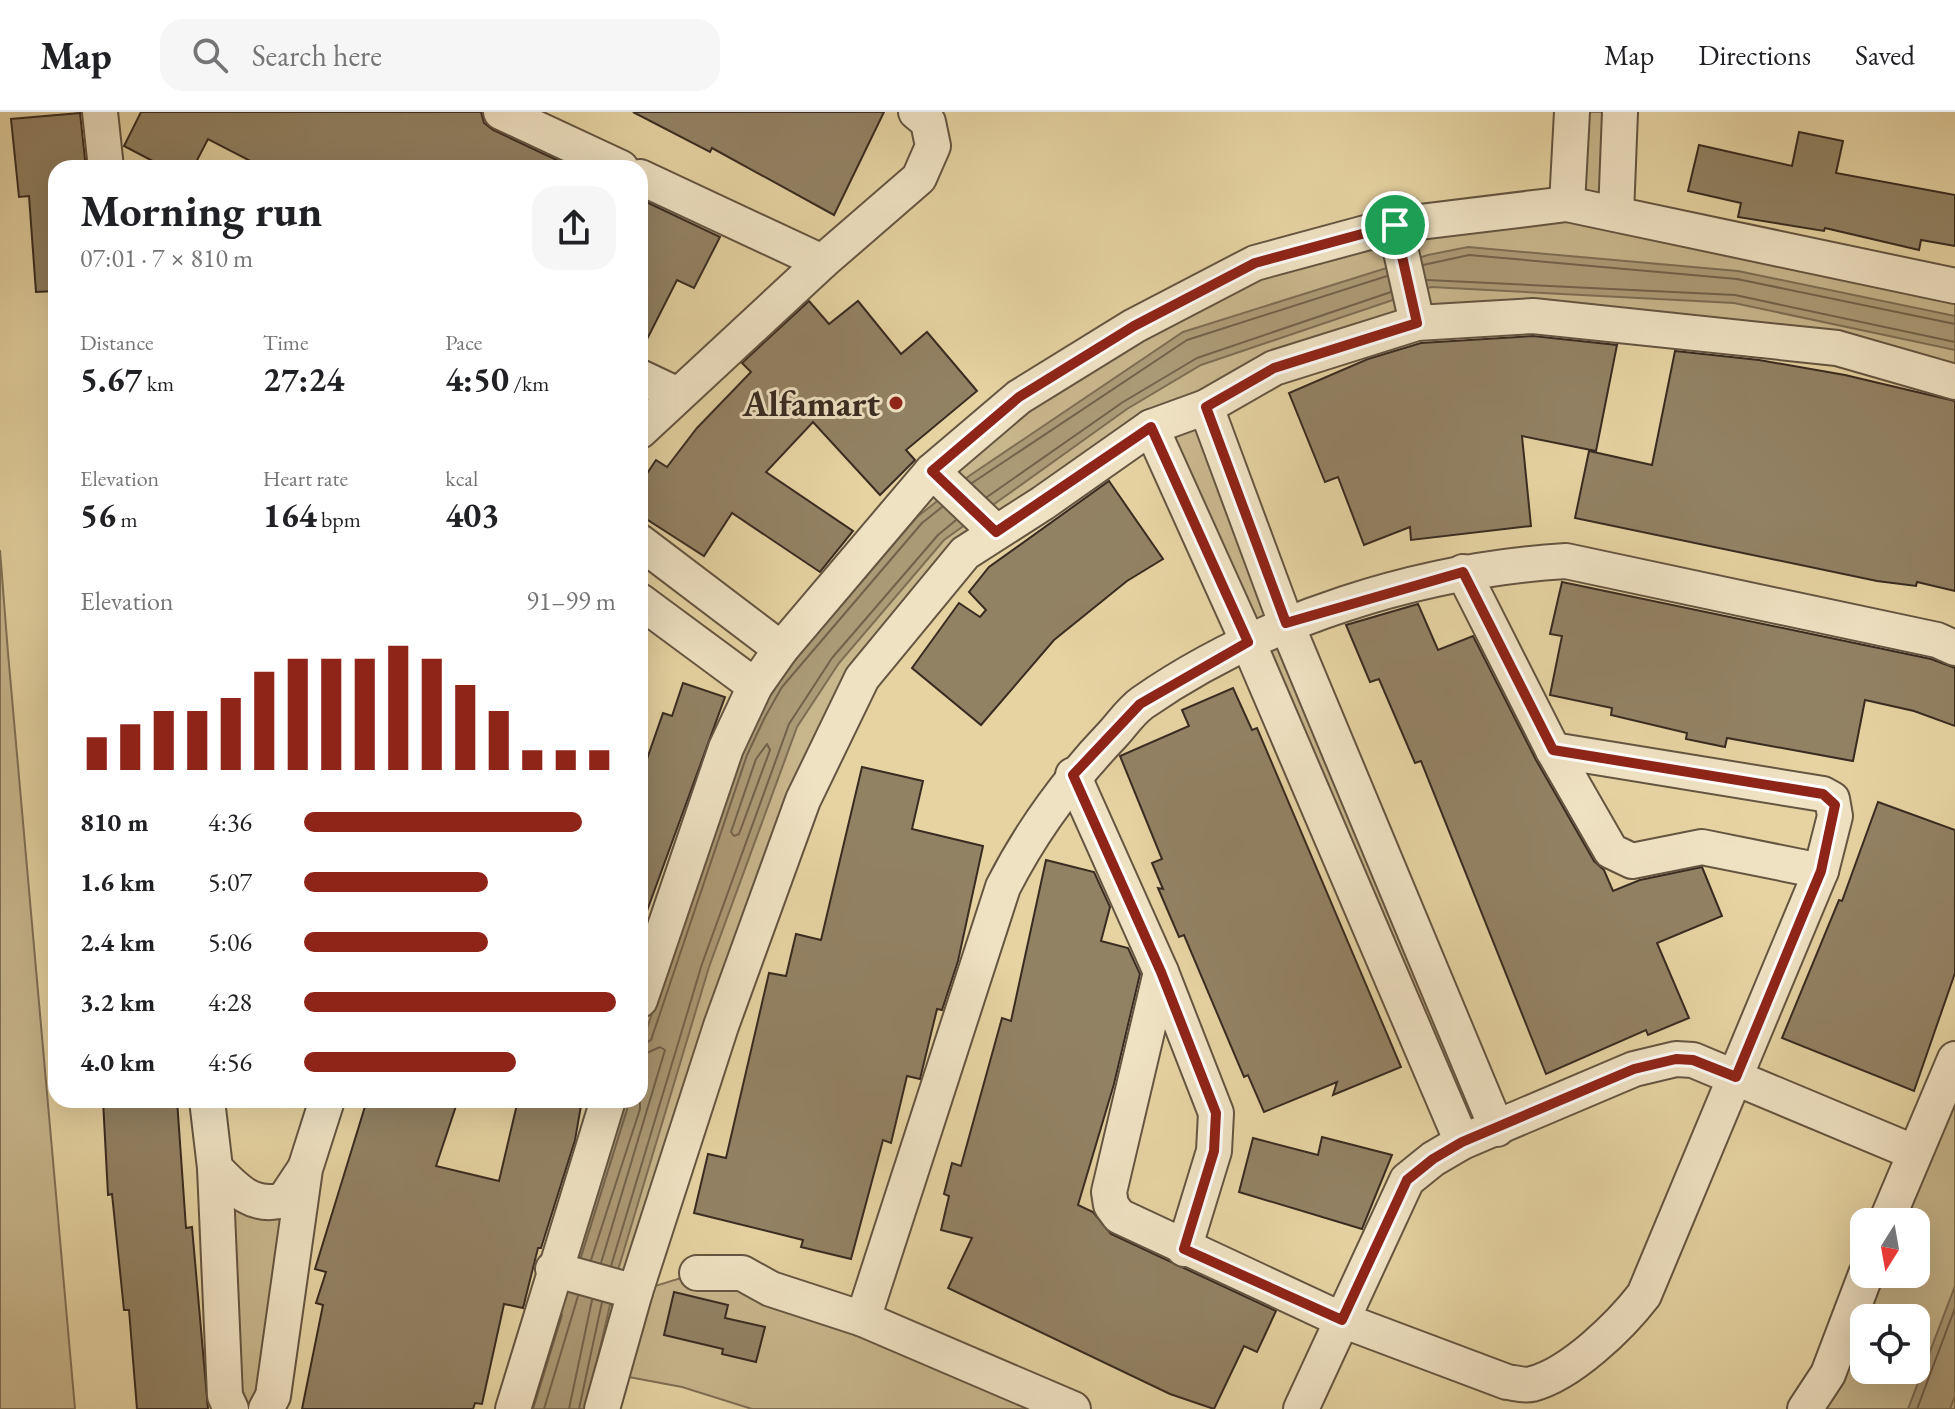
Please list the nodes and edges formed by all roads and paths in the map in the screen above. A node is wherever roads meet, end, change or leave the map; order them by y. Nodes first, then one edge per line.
1 (100, 112) edge
2 (501, 112) edge
3 (916, 112) edge
4 (1572, 112) edge
5 (1620, 112) edge
6 (105, 160) edge
7 (604, 160) edge
8 (648, 181) edge
9 (1567, 204) junction
10 (1616, 214) junction
11 (1400, 240) junction
12 (822, 262) junction
13 (1955, 286) edge
14 (1414, 313) junction
15 (648, 381) edge
16 (1955, 382) edge
17 (676, 394) junction
18 (1206, 407) junction
19 (648, 423) edge
20 (1151, 427) junction
21 (932, 471) junction
22 (996, 532) junction
23 (648, 548) edge
24 (1463, 572) junction
25 (648, 607) edge
26 (1286, 623) junction
27 (1248, 642) junction
28 (1955, 648) edge
29 (781, 649) junction
30 (755, 686) junction
31 (1553, 750) junction
32 (1073, 775) junction
33 (1374, 833) junction
34 (1336, 847) junction
35 (1821, 871) junction
36 (1161, 972) junction
37 (648, 977) edge
38 (1955, 1059) edge
39 (1736, 1077) junction
40 (208, 1108) edge
41 (324, 1108) edge
42 (606, 1108) edge
43 (1497, 1129) junction
44 (1462, 1142) junction
45 (1913, 1152) junction
46 (215, 1168) junction
47 (305, 1169) junction
48 (1891, 1208) edge
49 (1184, 1249) junction
50 (563, 1272) junction
51 (697, 1273) dead end
52 (1861, 1288) edge
53 (626, 1290) junction
54 (863, 1319) junction
55 (1342, 1320) junction
56 (231, 1409) edge
57 (266, 1409) edge
58 (513, 1409) edge
59 (602, 1409) edge
60 (1073, 1409) edge
61 (1301, 1409) edge
62 (1805, 1409) edge

1 - 6 street
2 - 7 street
3 - 12 street
4 - 9 street
5 - 10 street
8 - 12 street
9 - 10 street
9 - 11 street
10 - 13 street
11 - 14 street
11 - 21 street
12 - 17 street
14 - 16 street
14 - 18 street
15 - 17 street
17 - 19 street
18 - 20 street
18 - 26 street
20 - 22 street
20 - 27 street
21 - 22 street
21 - 29 street
22 - 53 street
23 - 29 street
24 - 26 street
24 - 28 street
24 - 31 street
25 - 30 street
26 - 27 street
26 - 33 street
27 - 32 street
27 - 34 street
29 - 30 street
30 - 37 street
31 - 35 street
31 - 35 street
32 - 36 street
32 - 54 street
33 - 34 street
33 - 43 street
34 - 44 street
35 - 39 street
36 - 49 street
36 - 49 street
38 - 45 street
39 - 43 street
39 - 45 street
39 - 55 street
40 - 46 street
41 - 47 street
42 - 50 street
43 - 44 street
44 - 55 street
45 - 48 street
46 - 47 street
46 - 56 street
47 - 57 street
49 - 55 street
50 - 53 street
50 - 58 street
51 - 54 street
52 - 62 street
53 - 59 street
54 - 60 street
55 - 61 street

